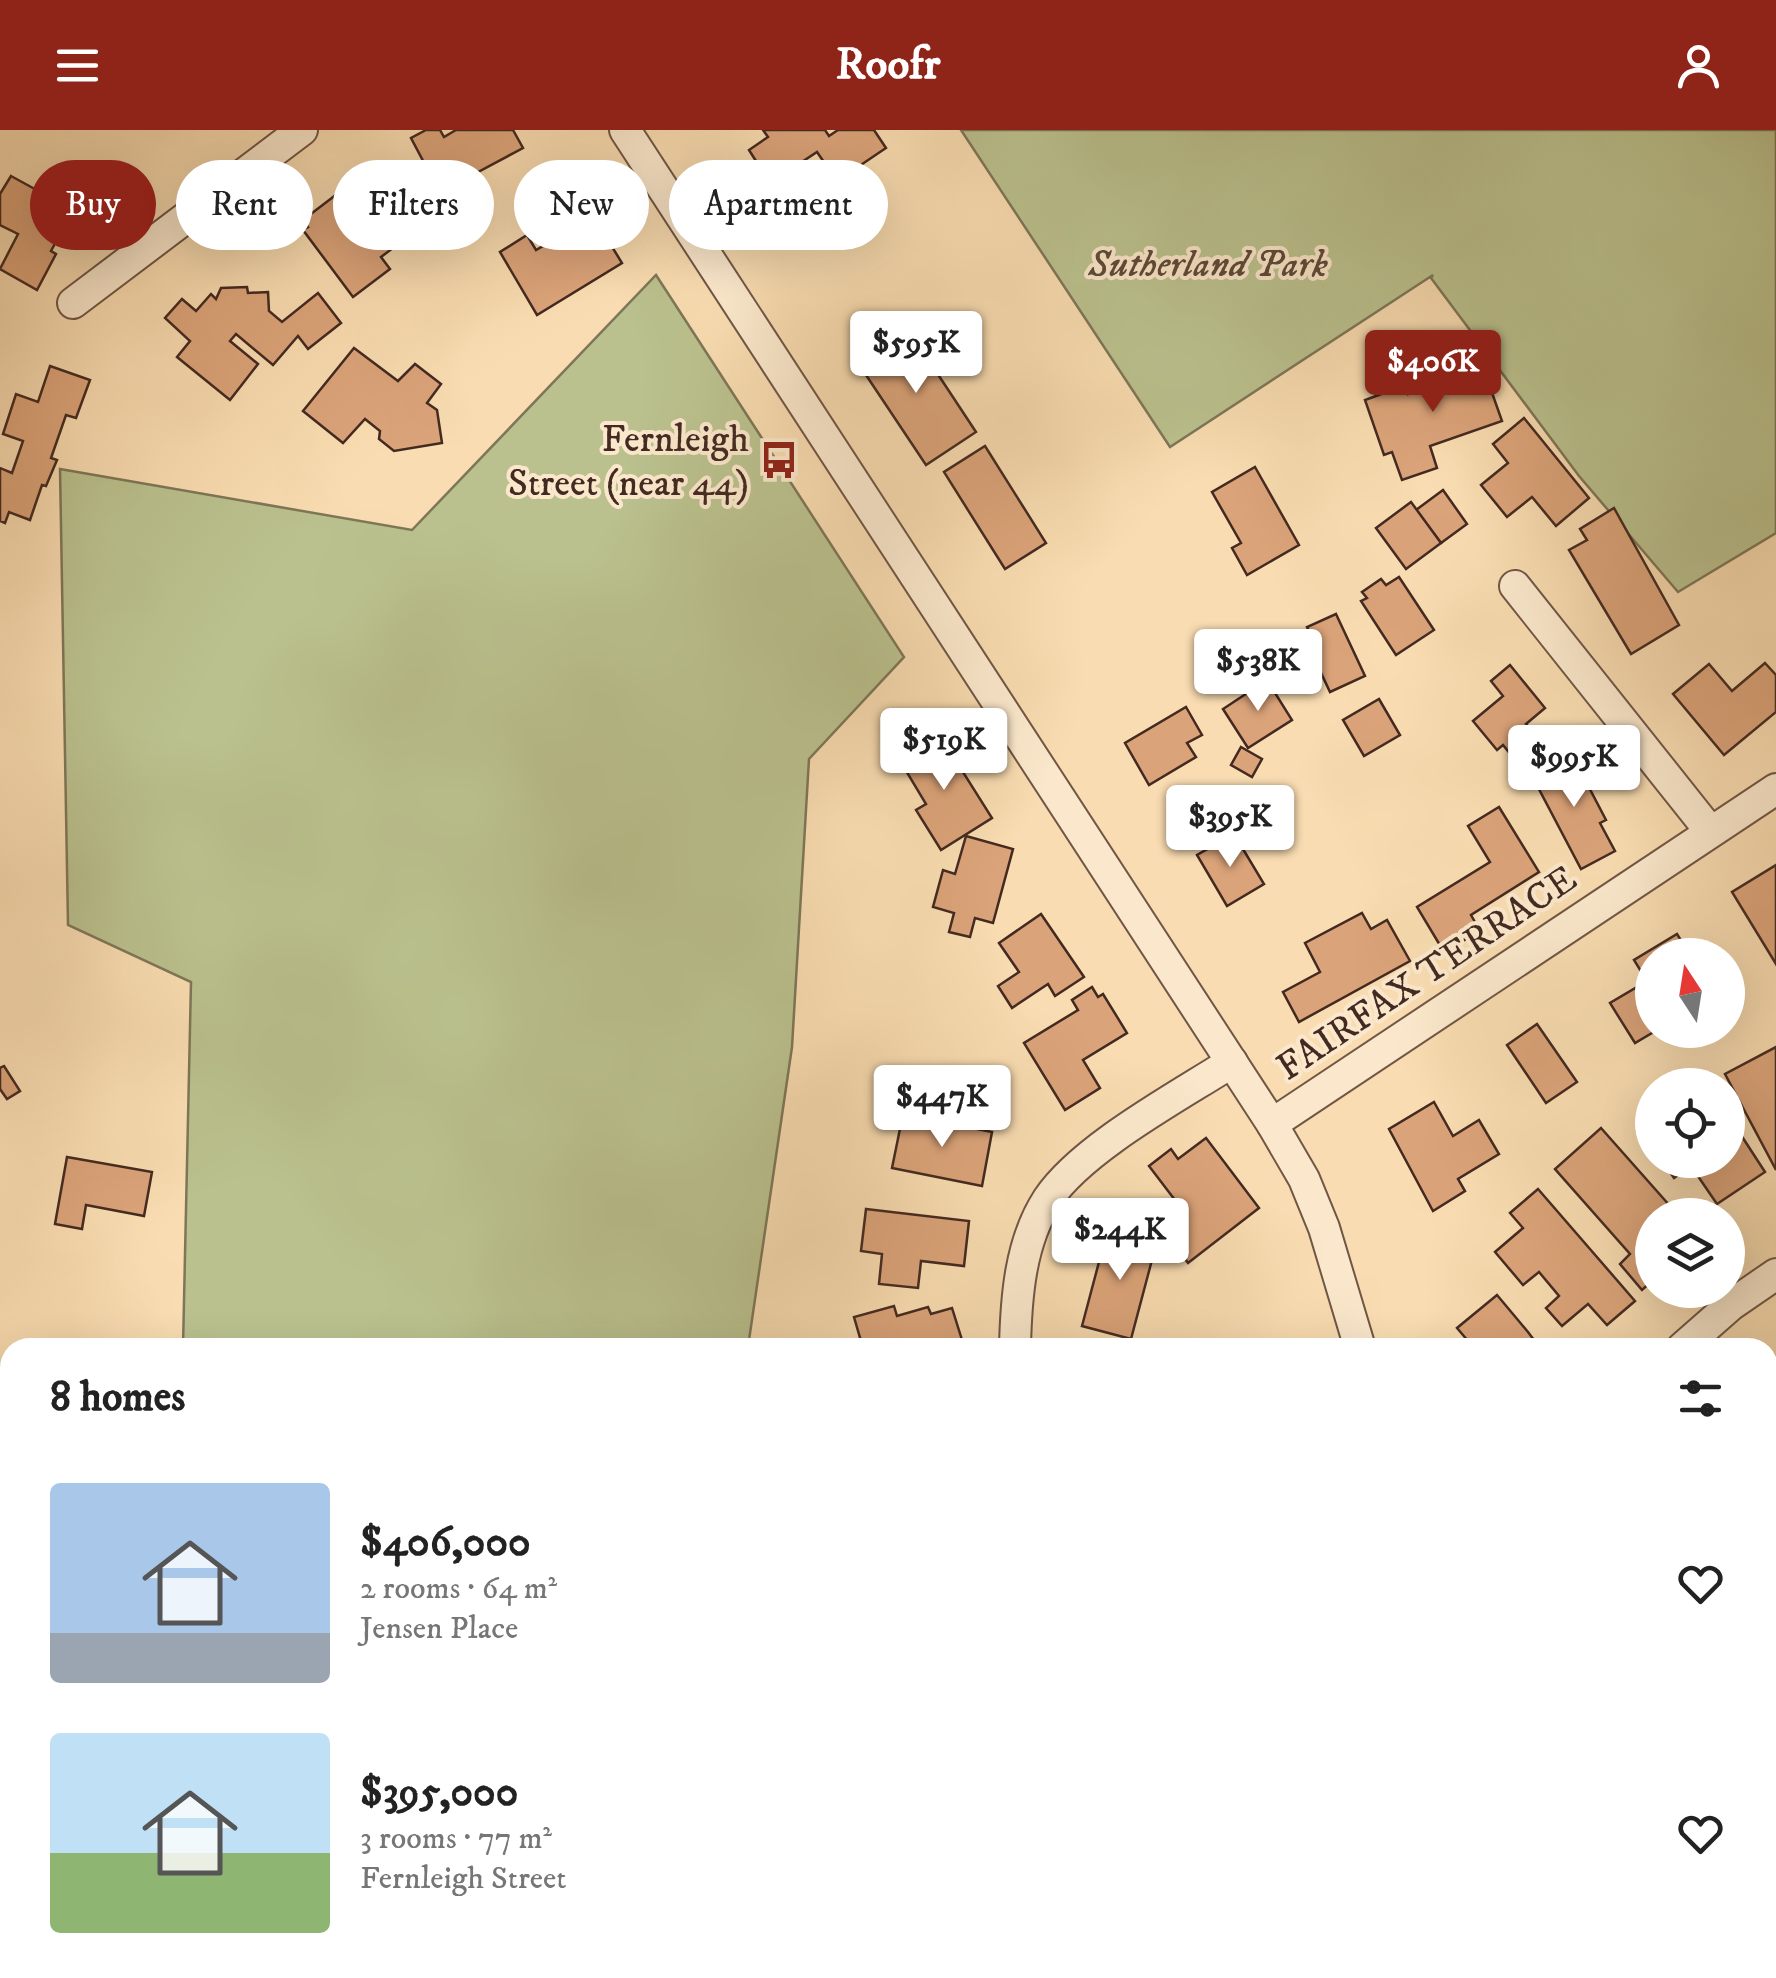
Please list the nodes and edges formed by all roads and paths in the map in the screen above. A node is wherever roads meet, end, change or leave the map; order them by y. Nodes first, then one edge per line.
1 (302, 130) edge
2 (625, 130) edge
3 (73, 303) dead end
4 (1516, 586) dead end
5 (1776, 788) edge
6 (1710, 831) junction
7 (1232, 1062) junction
8 (1272, 1124) junction
9 (1776, 1274) edge
10 (1015, 1338) edge
11 (1357, 1338) edge
12 (1693, 1338) edge

1 - 3 street
2 - 7 street
4 - 6 street
5 - 6 street, FAIRFAX TERRACE
6 - 8 street, FAIRFAX TERRACE
7 - 8 street
7 - 10 street
8 - 11 street
9 - 12 street

